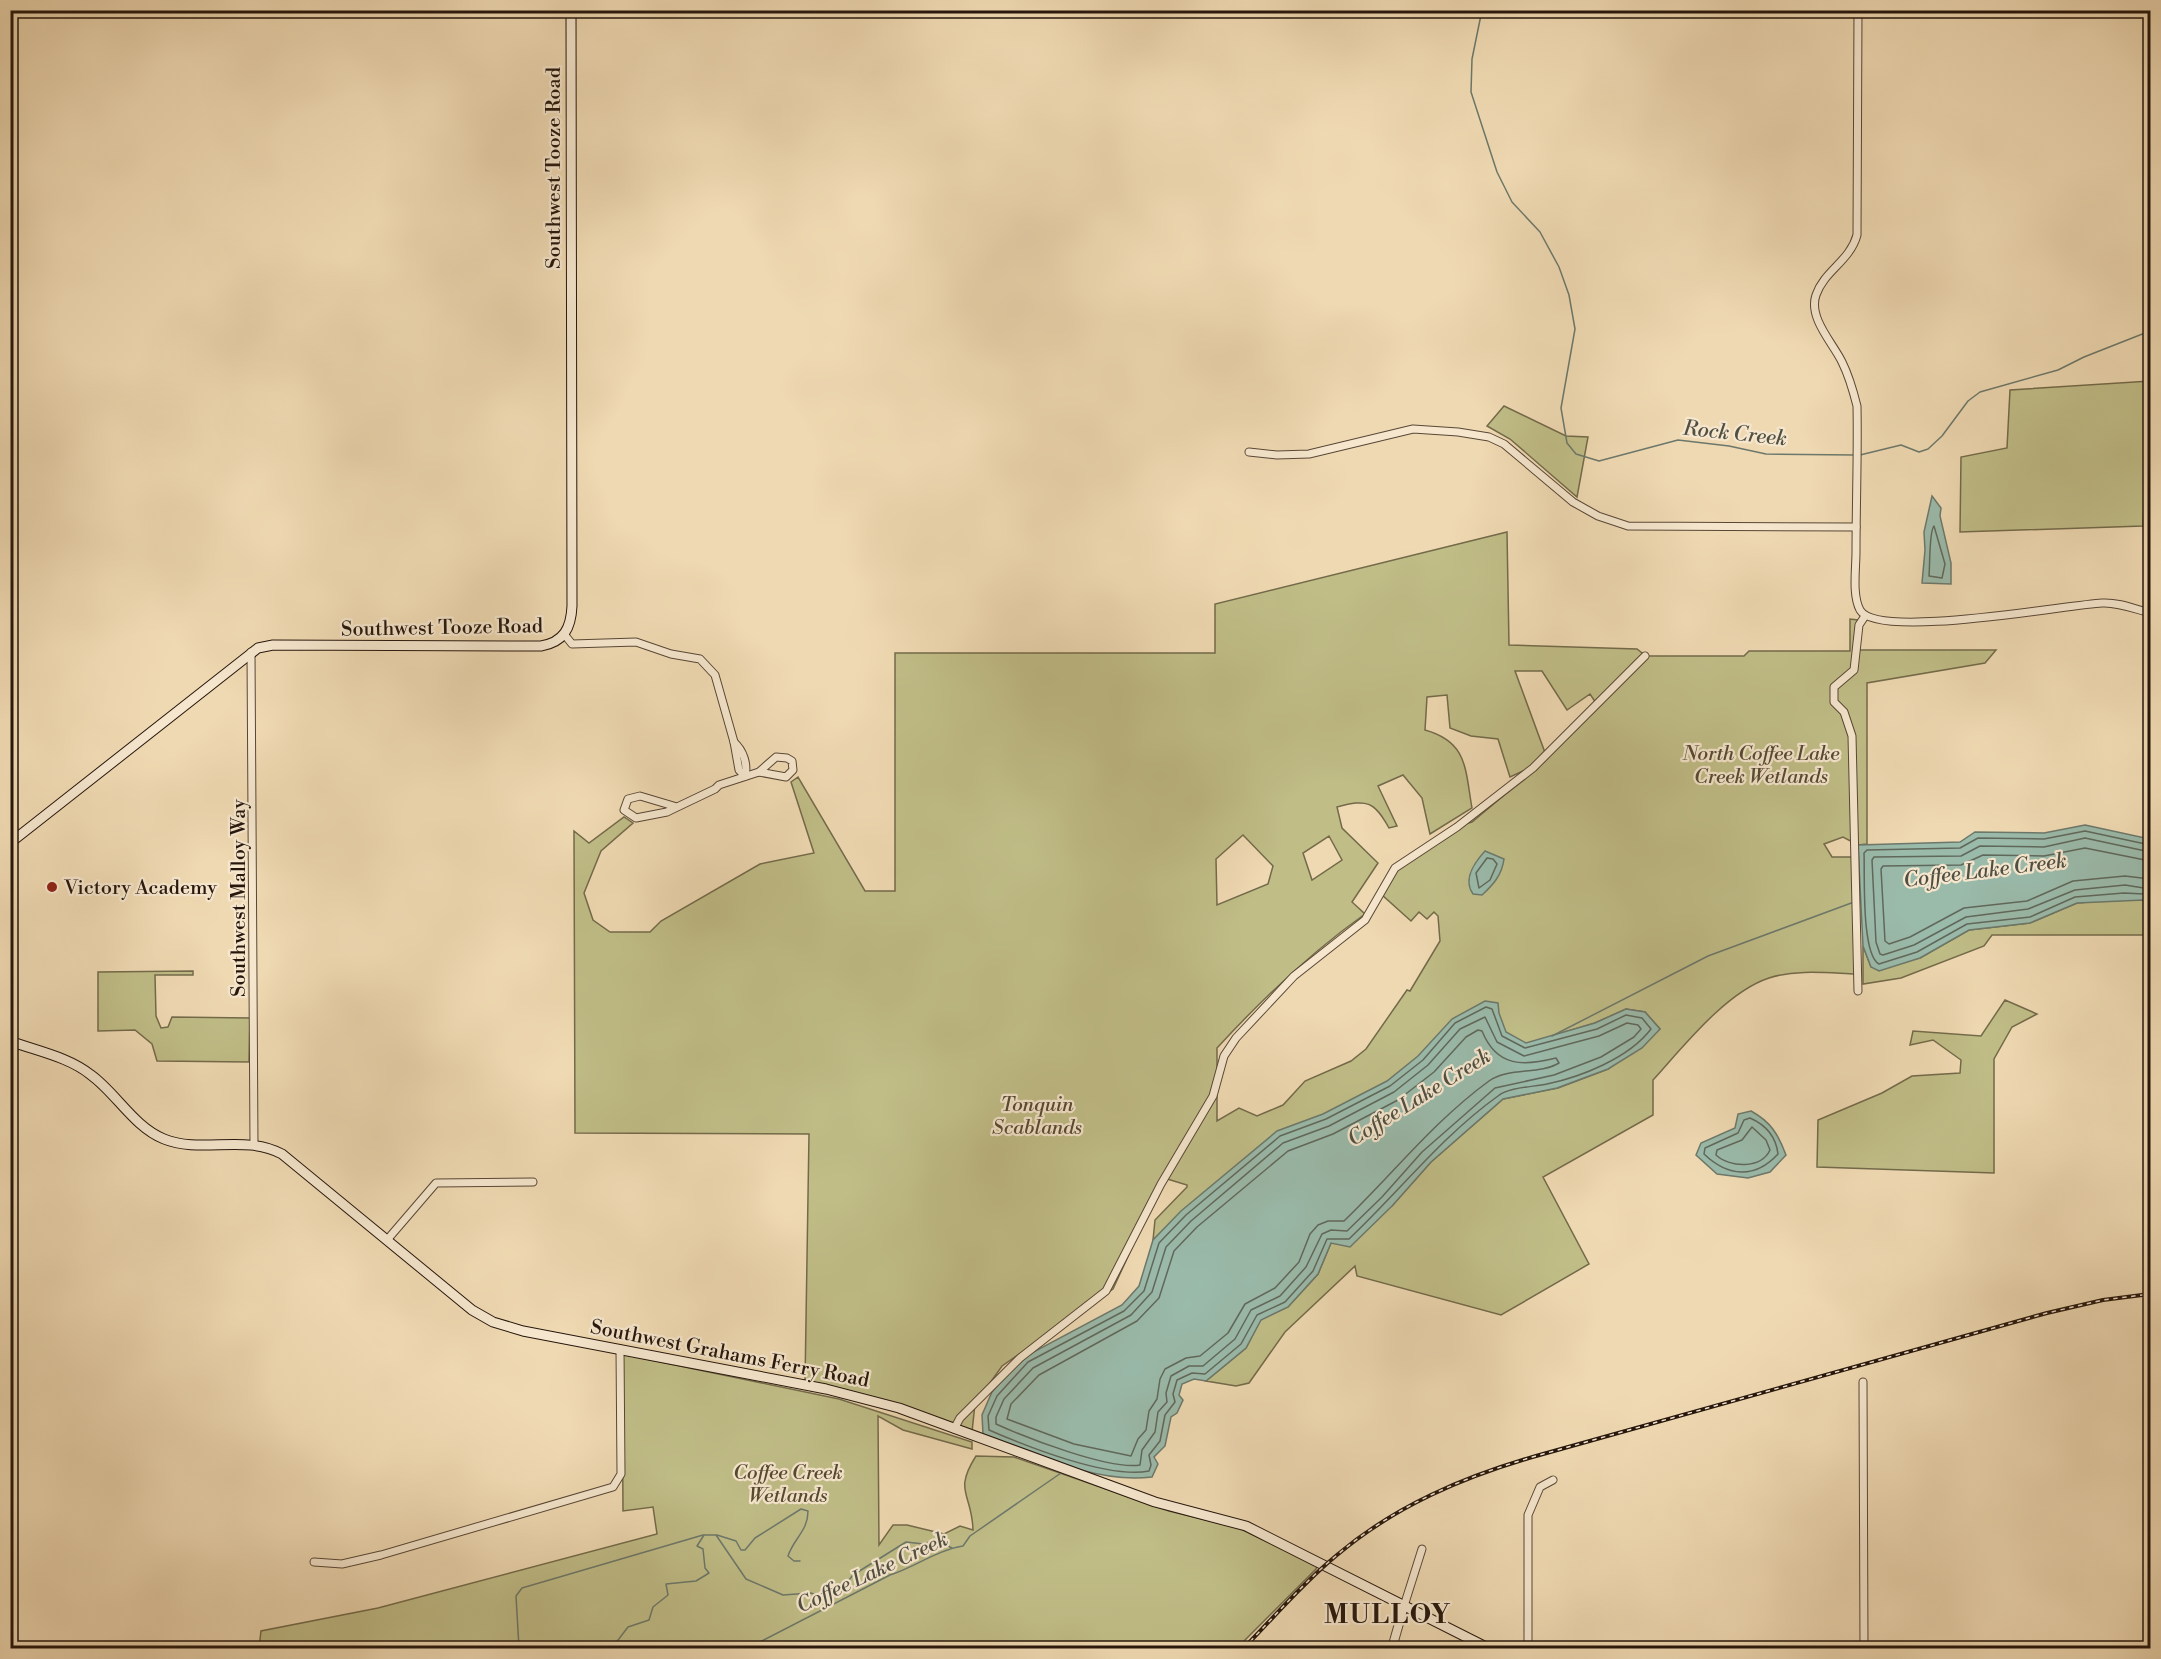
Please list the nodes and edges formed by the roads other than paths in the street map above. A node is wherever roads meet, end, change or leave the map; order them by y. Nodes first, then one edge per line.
1 (571, 10) edge
2 (1857, 10) edge
3 (1249, 452) dead end
4 (1856, 527) junction
5 (2151, 613) edge
6 (1865, 616) junction
7 (564, 634) junction
8 (252, 652) junction
9 (1645, 656) dead end
10 (759, 772) junction
11 (745, 776) junction
12 (677, 807) junction
13 (10, 843) edge
14 (1858, 991) dead end
15 (10, 1041) edge
16 (254, 1145) junction
17 (533, 1182) dead end
18 (387, 1240) junction
19 (620, 1349) junction
20 (1863, 1382) dead end
21 (954, 1429) junction
22 (1553, 1480) dead end
23 (1422, 1549) dead end
24 (314, 1562) dead end
25 (1404, 1606) junction
26 (1392, 1648) edge
27 (1488, 1648) edge
28 (1528, 1648) edge
29 (1864, 1648) edge

1 - 7 main road, Southwest Tooze Road
2 - 4 street
3 - 4 street
4 - 6 street
5 - 6 street
6 - 14 street
7 - 8 main road, Southwest Tooze Road
7 - 11 street
8 - 13 main road, Southwest Tooze Road
8 - 16 street, Southwest Malloy Way
9 - 21 street
10 - 10 street
10 - 11 street
11 - 12 street
12 - 12 street
15 - 16 main road, Southwest Grahams Ferry Road
16 - 18 main road, Southwest Grahams Ferry Road
17 - 18 street
18 - 19 main road, Southwest Grahams Ferry Road
19 - 21 main road, Southwest Grahams Ferry Road
19 - 24 street
20 - 29 street
21 - 25 main road, Southwest Grahams Ferry Road
22 - 28 street
23 - 25 street
25 - 26 street
25 - 27 main road, Southwest Grahams Ferry Road

